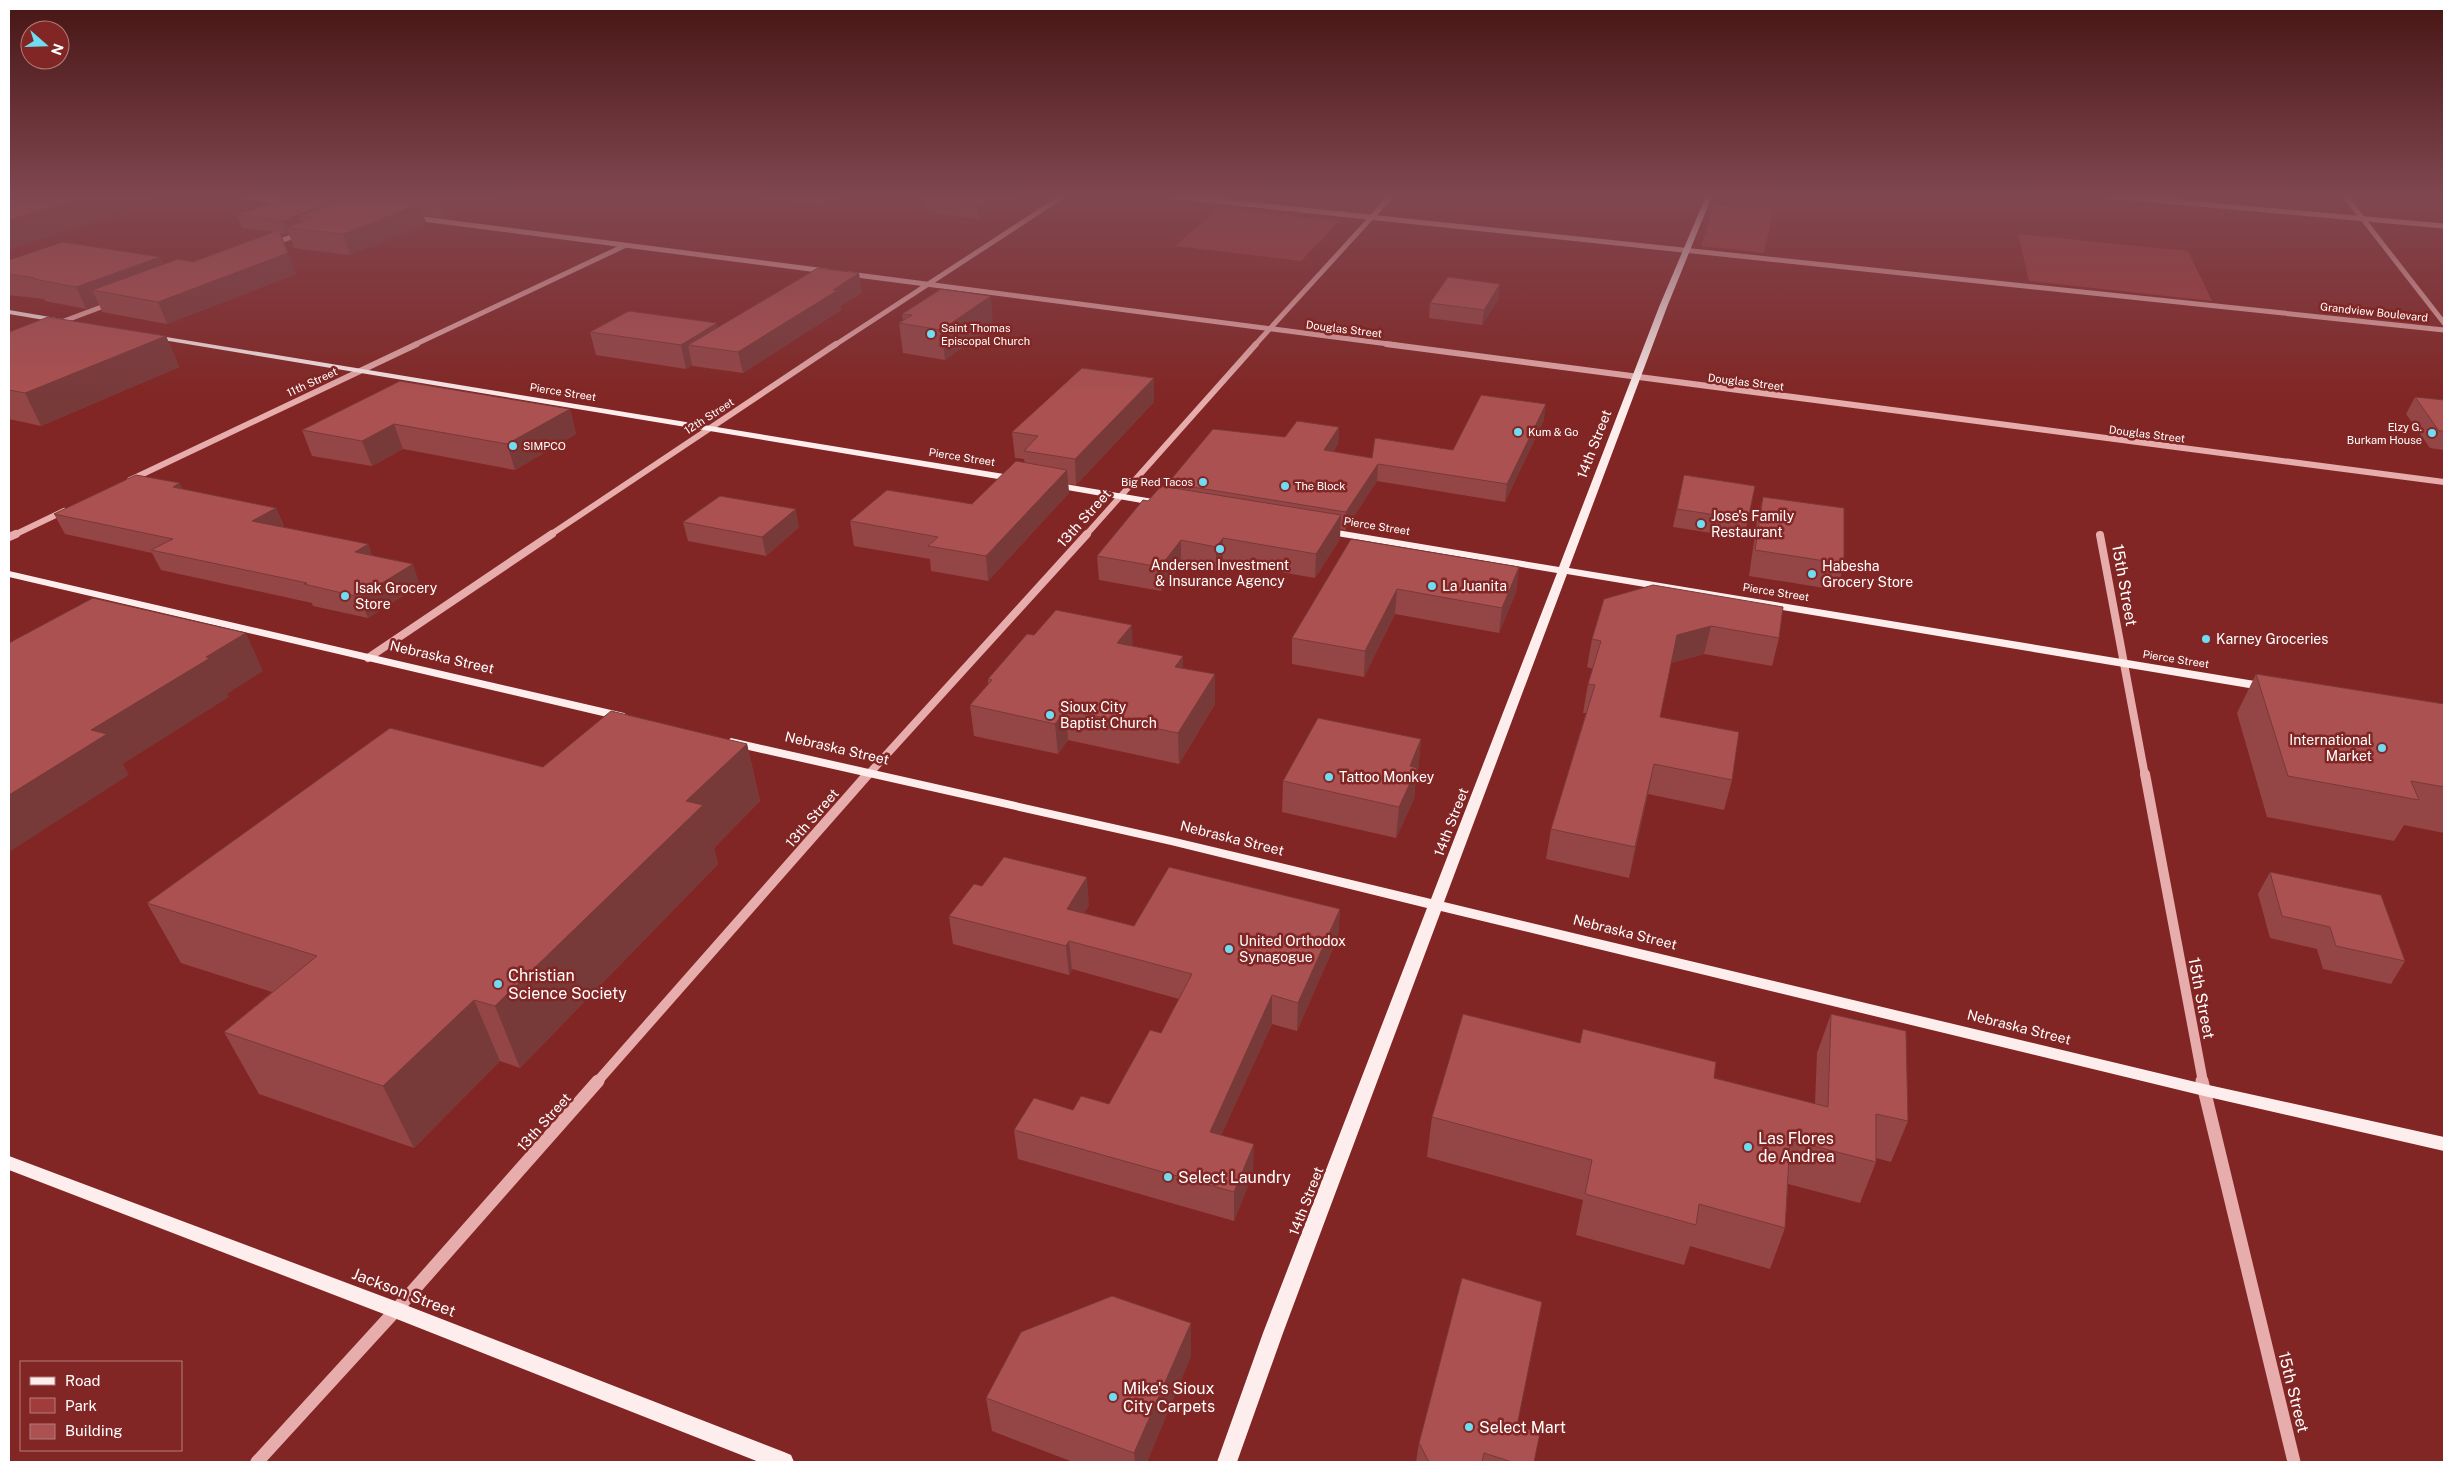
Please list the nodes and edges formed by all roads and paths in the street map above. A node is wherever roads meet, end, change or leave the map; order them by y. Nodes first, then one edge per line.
1 (583, 265) edge
2 (775, 265) edge
3 (959, 265) edge
4 (1329, 265) edge
5 (1682, 265) edge
6 (1826, 265) edge
7 (2399, 265) edge
8 (831, 272) edge
9 (841, 273) edge
10 (930, 284) junction
11 (118, 301) edge
12 (9, 312) edge
13 (64, 321) junction
14 (2444, 323) edge
15 (83, 324) edge
16 (46, 328) edge
17 (1269, 329) junction
18 (2444, 330) edge
19 (139, 334) edge
20 (358, 371) junction
21 (1636, 378) junction
22 (708, 428) junction
23 (1024, 480) edge
24 (2444, 482) edge
25 (124, 483) edge
26 (1043, 484) edge
27 (1122, 496) junction
28 (1170, 504) edge
29 (71, 508) edge
30 (1314, 529) edge
31 (2100, 536) dead end
32 (9, 538) edge
33 (1563, 570) junction
34 (9, 574) edge
35 (368, 658) junction
36 (2122, 663) junction
37 (2278, 689) edge
38 (634, 719) edge
39 (718, 739) edge
40 (868, 774) junction
41 (1436, 905) junction
42 (2204, 1090) junction
43 (2444, 1144) edge
44 (9, 1163) edge
45 (396, 1310) junction
46 (257, 1462) edge
47 (784, 1462) edge
48 (1227, 1462) edge
49 (2294, 1462) edge

1 - 20 street, 11th Street
2 - 8 street
3 - 10 street, 12th Street
4 - 17 street, 13th Street
5 - 21 main road, 14th Street
6 - 18 street, Grandview Boulevard
7 - 14 street
9 - 10 street, Douglas Street
10 - 17 street, Douglas Street
10 - 22 street, 12th Street
11 - 13 street
12 - 13 main road
13 - 15 main road
13 - 16 street
17 - 21 street, Douglas Street
17 - 27 street, 13th Street
19 - 20 main road, Pierce Street
20 - 22 main road, Pierce Street
20 - 25 street, 11th Street
21 - 24 street, Douglas Street
21 - 33 main road, 14th Street
22 - 23 main road, Pierce Street
22 - 35 street, 12th Street
26 - 27 main road
27 - 28 main road
27 - 40 street, 13th Street
29 - 32 street
30 - 33 main road, Pierce Street
31 - 36 street, 15th Street
33 - 36 main road, Pierce Street
33 - 41 main road, 14th Street
34 - 35 main road, Nebraska Street
35 - 38 main road, Nebraska Street
36 - 37 main road, Pierce Street
36 - 42 street, 15th Street
39 - 40 main road, Nebraska Street
40 - 41 main road, Nebraska Street
40 - 45 street, 13th Street
41 - 42 main road, Nebraska Street
41 - 48 main road, 14th Street
42 - 43 main road, Nebraska Street
42 - 49 street, 15th Street
44 - 45 main road, Jackson Street
45 - 46 street, 13th Street
45 - 47 main road, Jackson Street

